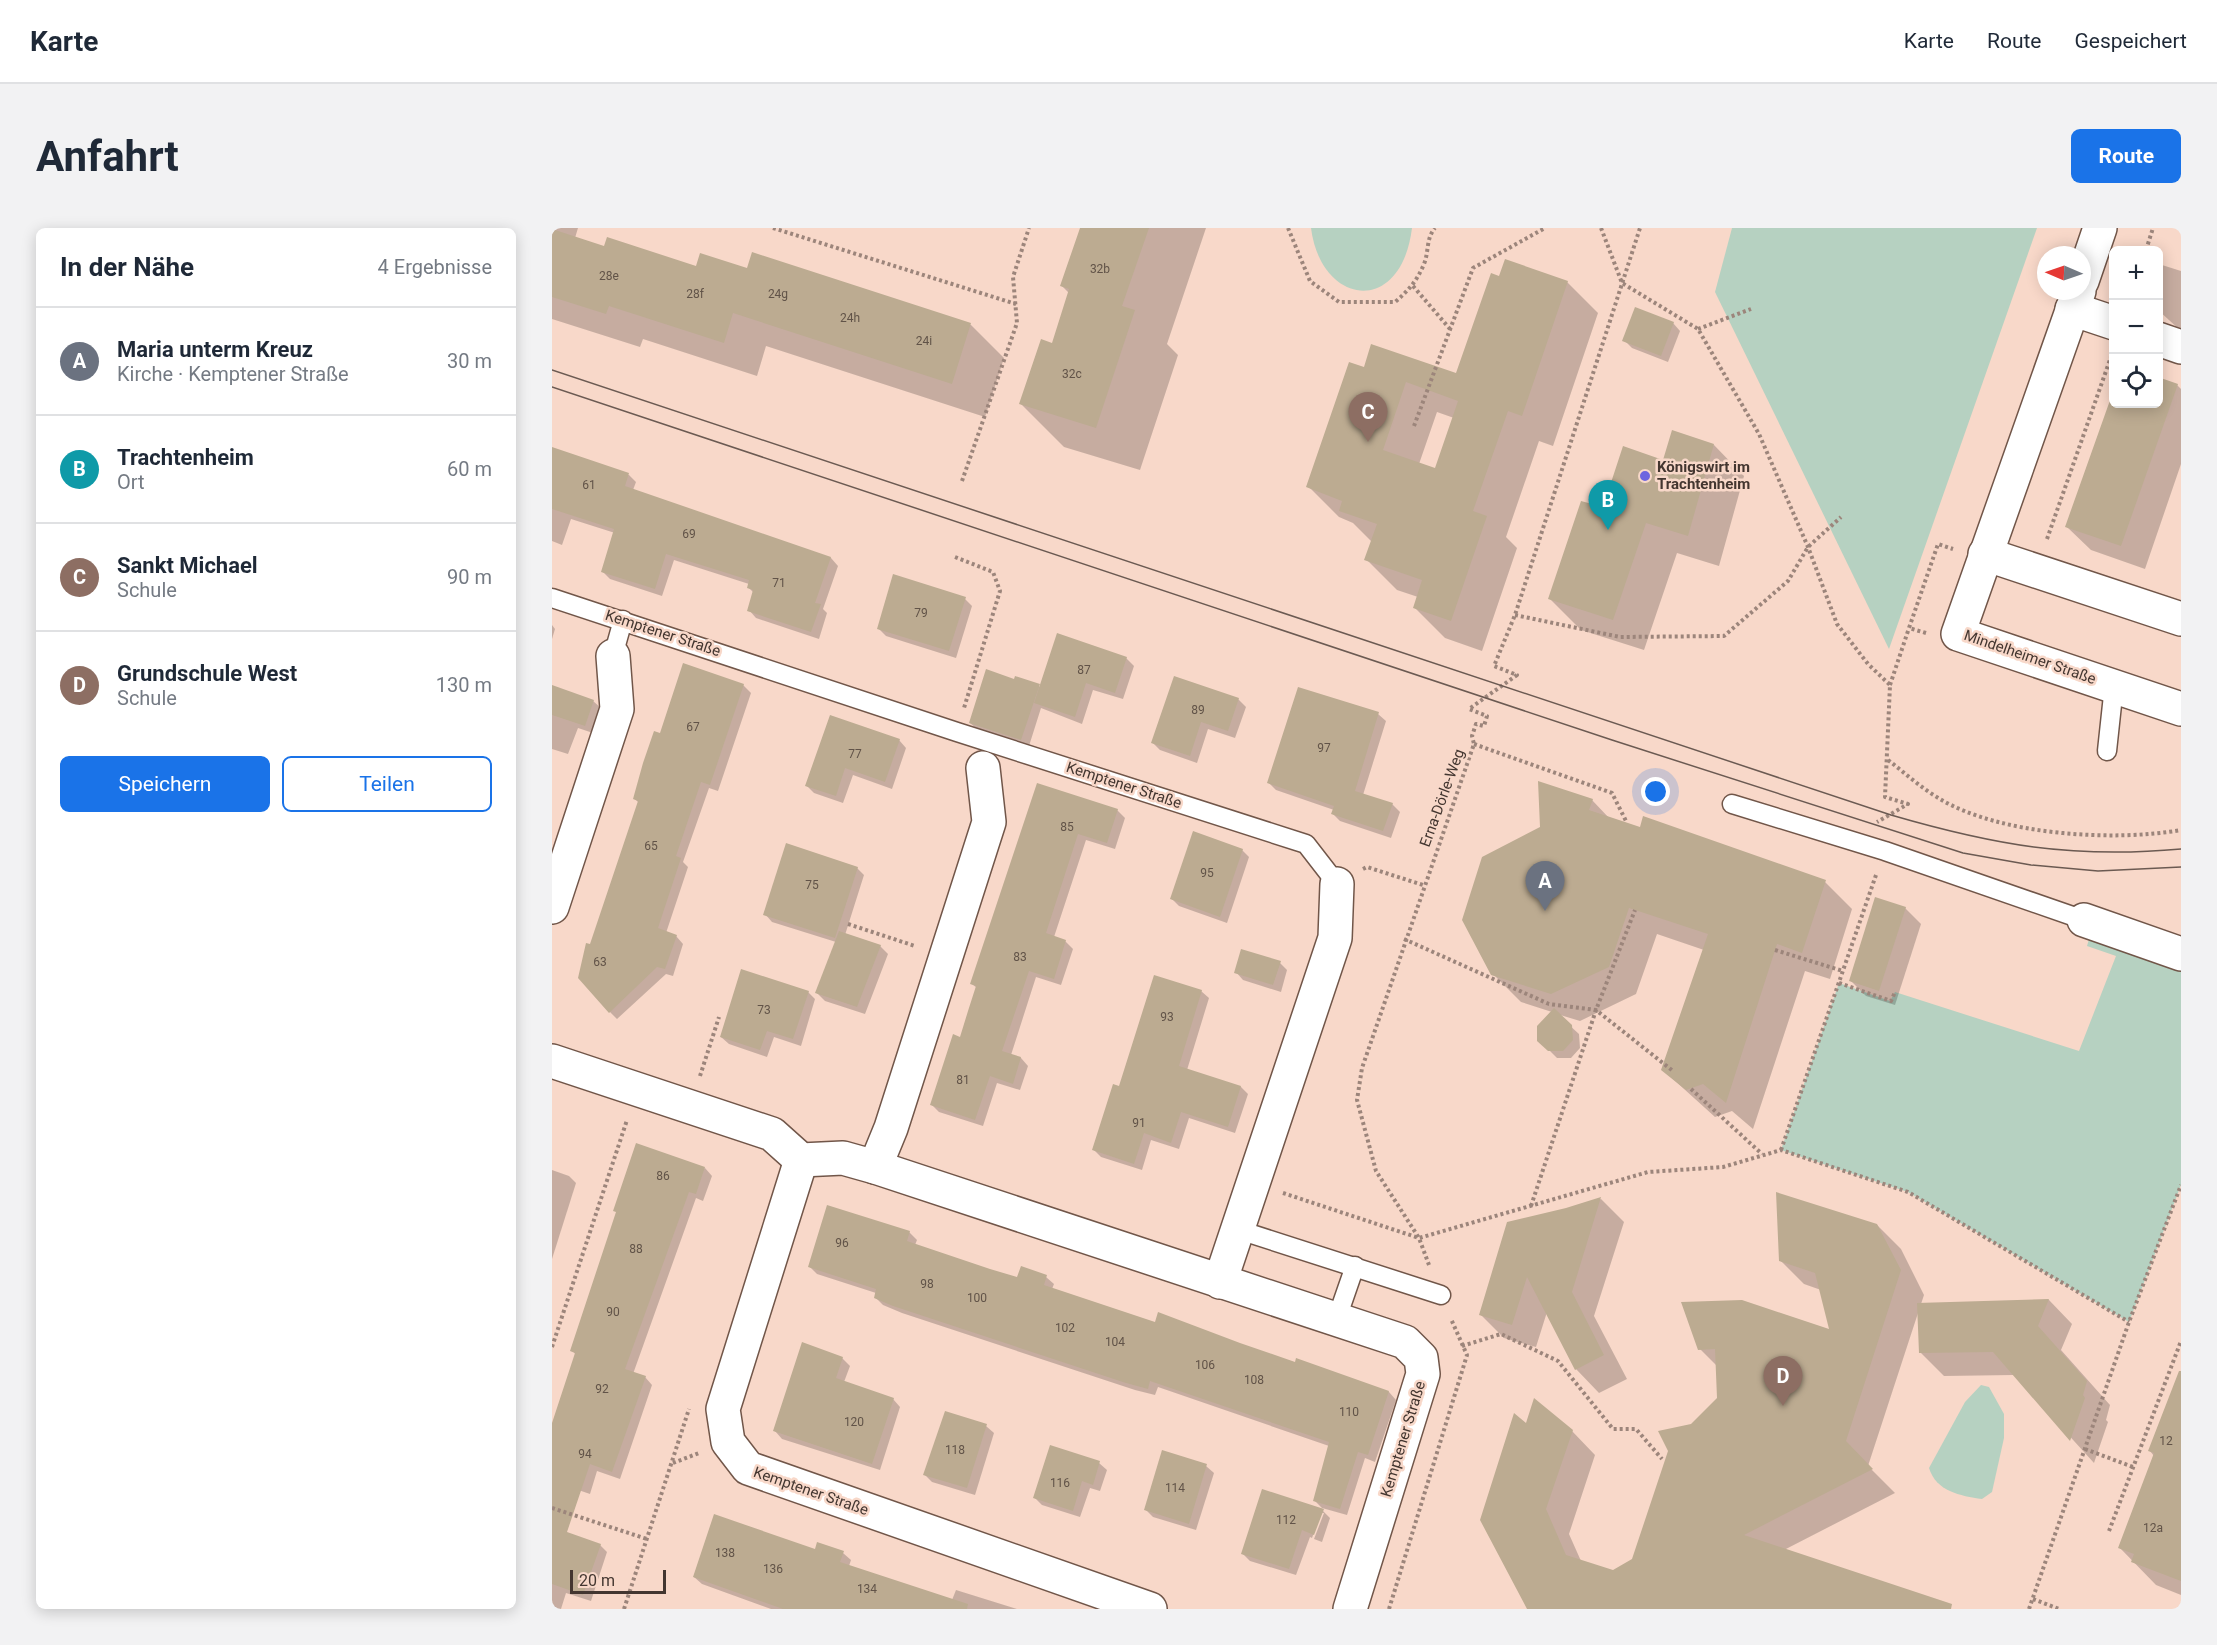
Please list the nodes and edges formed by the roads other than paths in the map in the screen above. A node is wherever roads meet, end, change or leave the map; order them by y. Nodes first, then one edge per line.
1 (2100, 228) edge
2 (2091, 255) edge
3 (2076, 300) edge
4 (2085, 300) edge
5 (2109, 319) edge
6 (2163, 341) edge
7 (2181, 347) edge
8 (1984, 556) junction
9 (552, 597) edge
10 (2181, 619) edge
11 (623, 620) junction
12 (613, 656) joint
13 (2114, 686) junction
14 (2181, 709) edge
15 (2108, 751) dead end
16 (987, 755) junction
17 (1732, 804) dead end
18 (1337, 884) joint
19 (552, 907) edge
20 (2084, 920) joint
21 (2181, 954) edge
22 (552, 1061) edge
23 (801, 1160) junction
24 (875, 1167) junction
25 (1236, 1229) junction
26 (1355, 1266) junction
27 (1220, 1282) junction
28 (1441, 1295) dead end
29 (1337, 1318) junction
30 (1150, 1609) edge
31 (1350, 1609) edge

1 - 2 street, Mindelheimer Straße
3 - 8 street, Mindelheimer Straße
4 - 5 street
6 - 7 street
8 - 10 street
8 - 13 street, Mindelheimer Straße
9 - 11 lane, Kemptener Straße
11 - 12 lane
11 - 16 lane, Kemptener Straße
12 - 19 street
13 - 14 street, Mindelheimer Straße
13 - 15 lane
16 - 18 lane, Kemptener Straße
16 - 24 street
17 - 20 lane
18 - 25 street
20 - 21 street
22 - 23 street
23 - 24 street, Kemptener Straße
23 - 30 street, Kemptener Straße
24 - 27 street, Kemptener Straße
25 - 26 lane
25 - 27 street
26 - 28 lane
26 - 29 lane
27 - 29 street, Kemptener Straße
29 - 31 street, Kemptener Straße

